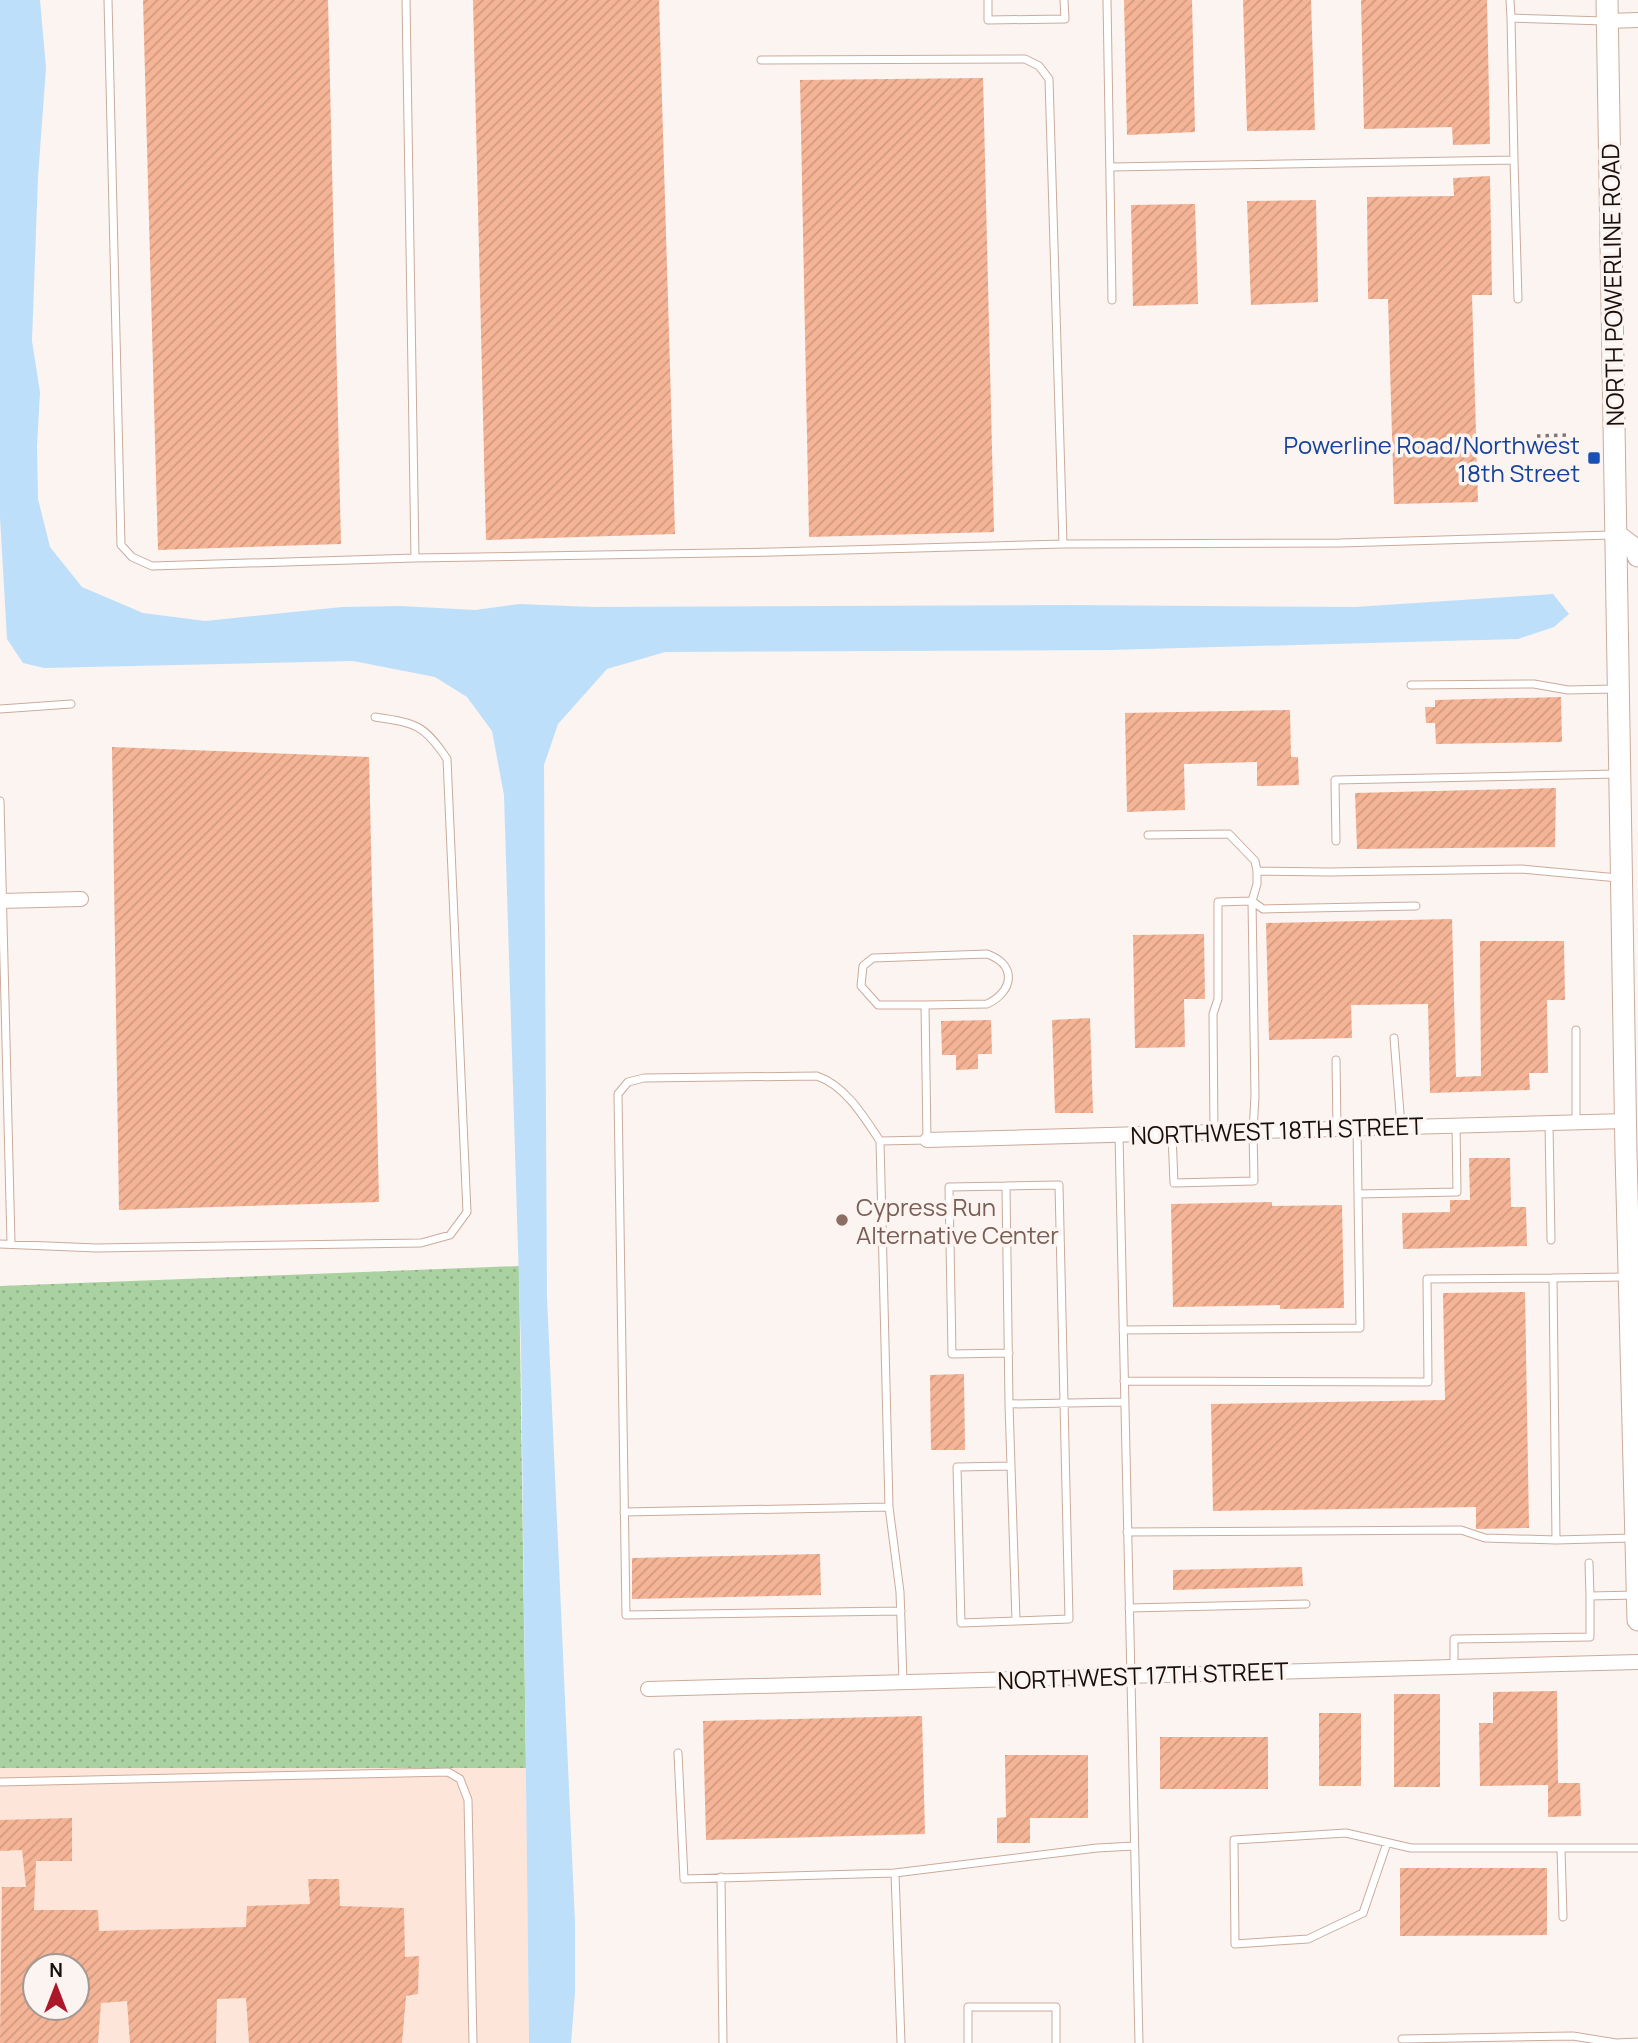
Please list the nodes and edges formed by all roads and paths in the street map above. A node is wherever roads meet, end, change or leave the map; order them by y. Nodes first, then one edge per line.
1 (108, 0) edge
2 (406, 0) edge
3 (988, 0) edge
4 (1064, 0) edge
5 (1107, 0) edge
6 (1510, 0) edge
7 (1608, 10) edge
8 (1511, 18) junction
9 (1638, 20) edge
10 (761, 60) dead end
11 (1514, 160) junction
12 (1111, 167) junction
13 (1518, 299) dead end
14 (1112, 300) dead end
15 (1568, 435) dead end
16 (1537, 436) dead end
17 (1616, 535) junction
18 (1063, 544) junction
19 (1638, 556) edge
20 (415, 558) junction
21 (1411, 685) dead end
22 (1619, 689) junction
23 (72, 704) dead end
24 (0, 709) edge
25 (375, 718) dead end
26 (1620, 774) junction
27 (0, 801) edge
28 (1148, 835) dead end
29 (1336, 841) dead end
30 (1257, 871) junction
31 (1622, 879) junction
32 (81, 899) dead end
33 (1, 901) edge
34 (1252, 901) junction
35 (1416, 906) dead end
36 (925, 1005) junction
37 (1576, 1030) dead end
38 (1394, 1038) dead end
39 (1336, 1060) dead end
40 (1576, 1122) junction
41 (1626, 1122) junction
42 (1549, 1123) junction
43 (1456, 1125) junction
44 (1401, 1126) junction
45 (1337, 1128) junction
46 (1357, 1128) junction
47 (1253, 1131) junction
48 (1214, 1132) junction
49 (1172, 1133) junction
50 (1119, 1135) junction
51 (927, 1140) junction
52 (880, 1141) junction
53 (1006, 1186) junction
54 (1358, 1194) junction
55 (1551, 1240) dead end
56 (11, 1243) junction
57 (0, 1244) edge
58 (1630, 1277) junction
59 (1553, 1278) junction
60 (1123, 1330) junction
61 (1009, 1353) junction
62 (1124, 1381) junction
63 (1124, 1402) junction
64 (1065, 1403) junction
65 (1009, 1404) junction
66 (1011, 1466) junction
67 (889, 1507) junction
68 (624, 1512) junction
69 (1127, 1532) junction
70 (1636, 1538) junction
71 (1556, 1540) junction
72 (1589, 1563) dead end
73 (1637, 1595) edge
74 (1590, 1596) junction
75 (1306, 1604) dead end
76 (1129, 1608) junction
77 (1638, 1610) edge
78 (901, 1611) junction
79 (1638, 1620) edge
80 (1016, 1621) junction
81 (1638, 1662) edge
82 (1454, 1667) junction
83 (1130, 1675) junction
84 (903, 1682) junction
85 (648, 1689) dead end
86 (678, 1753) dead end
87 (0, 1782) edge
88 (1387, 1843) junction
89 (1134, 1846) junction
90 (1638, 1848) edge
91 (1561, 1849) junction
92 (895, 1873) junction
93 (721, 1877) junction
94 (1563, 1917) dead end
95 (1402, 2039) dead end
96 (1492, 2040) edge
97 (1543, 2040) edge
98 (1438, 2041) edge
99 (1638, 2042) edge
100 (473, 2043) edge
101 (723, 2043) edge
102 (901, 2043) edge
103 (968, 2043) edge
104 (1056, 2043) edge
105 (1139, 2043) edge

1 - 20 lane
2 - 20 lane
3 - 4 lane
5 - 12 lane
6 - 8 lane
7 - 8 lane
7 - 9 street
7 - 17 main road, NORTH POWERLINE ROAD
8 - 11 lane
10 - 18 lane
11 - 12 lane
11 - 13 lane
12 - 14 lane
15 - 16 path
17 - 18 lane
17 - 19 main road
17 - 22 main road, NORTH POWERLINE ROAD
18 - 20 lane
21 - 22 lane
22 - 26 main road, NORTH POWERLINE ROAD
23 - 24 lane
25 - 56 lane
26 - 29 lane
26 - 31 main road, NORTH POWERLINE ROAD
27 - 33 lane
28 - 30 lane
30 - 31 lane
30 - 34 lane
31 - 41 main road, NORTH POWERLINE ROAD
32 - 33 street
33 - 56 lane
34 - 35 lane
34 - 47 lane
34 - 48 lane
36 - 36 lane
36 - 51 lane
37 - 40 lane
38 - 44 lane
39 - 45 lane
40 - 41 street, NORTHWEST 18TH STREET
40 - 42 street, NORTHWEST 18TH STREET
41 - 58 main road, NORTH POWERLINE ROAD
42 - 43 street, NORTHWEST 18TH STREET
42 - 55 lane
43 - 44 street, NORTHWEST 18TH STREET
43 - 54 lane
44 - 46 street, NORTHWEST 18TH STREET
45 - 46 street, NORTHWEST 18TH STREET
45 - 47 street, NORTHWEST 18TH STREET
46 - 54 lane
47 - 48 street, NORTHWEST 18TH STREET
47 - 49 lane
48 - 49 street, NORTHWEST 18TH STREET
49 - 50 street, NORTHWEST 18TH STREET
50 - 51 street, NORTHWEST 18TH STREET
50 - 60 lane
51 - 52 lane
52 - 67 lane
52 - 68 lane
53 - 61 lane
53 - 61 lane
53 - 64 lane
54 - 60 lane
56 - 57 lane
58 - 59 lane
58 - 70 main road, NORTH POWERLINE ROAD
59 - 62 lane
59 - 71 lane
60 - 62 lane
61 - 65 lane
62 - 63 lane
63 - 64 lane
63 - 69 lane
64 - 65 lane
64 - 80 lane
65 - 66 lane
66 - 80 lane
66 - 80 lane
67 - 68 lane
67 - 78 lane
68 - 78 lane
69 - 71 lane
69 - 76 lane
70 - 71 lane
70 - 73 main road, NORTH POWERLINE ROAD
72 - 74 lane
73 - 74 lane
73 - 77 main road, NORTH POWERLINE ROAD
74 - 82 lane
75 - 76 lane
76 - 83 lane
77 - 79 main road, NORTH POWERLINE ROAD
78 - 84 lane
81 - 82 street, NORTHWEST 17TH STREET
82 - 83 street, NORTHWEST 17TH STREET
83 - 84 street, NORTHWEST 17TH STREET
83 - 89 lane
84 - 85 street, NORTHWEST 17TH STREET
86 - 93 lane
87 - 100 lane
88 - 88 lane
88 - 91 lane
89 - 92 lane
89 - 105 lane
90 - 91 lane
91 - 94 lane
92 - 93 lane
92 - 102 lane
93 - 101 lane
95 - 98 lane
96 - 97 lane
96 - 98 lane
97 - 99 lane
103 - 104 lane

